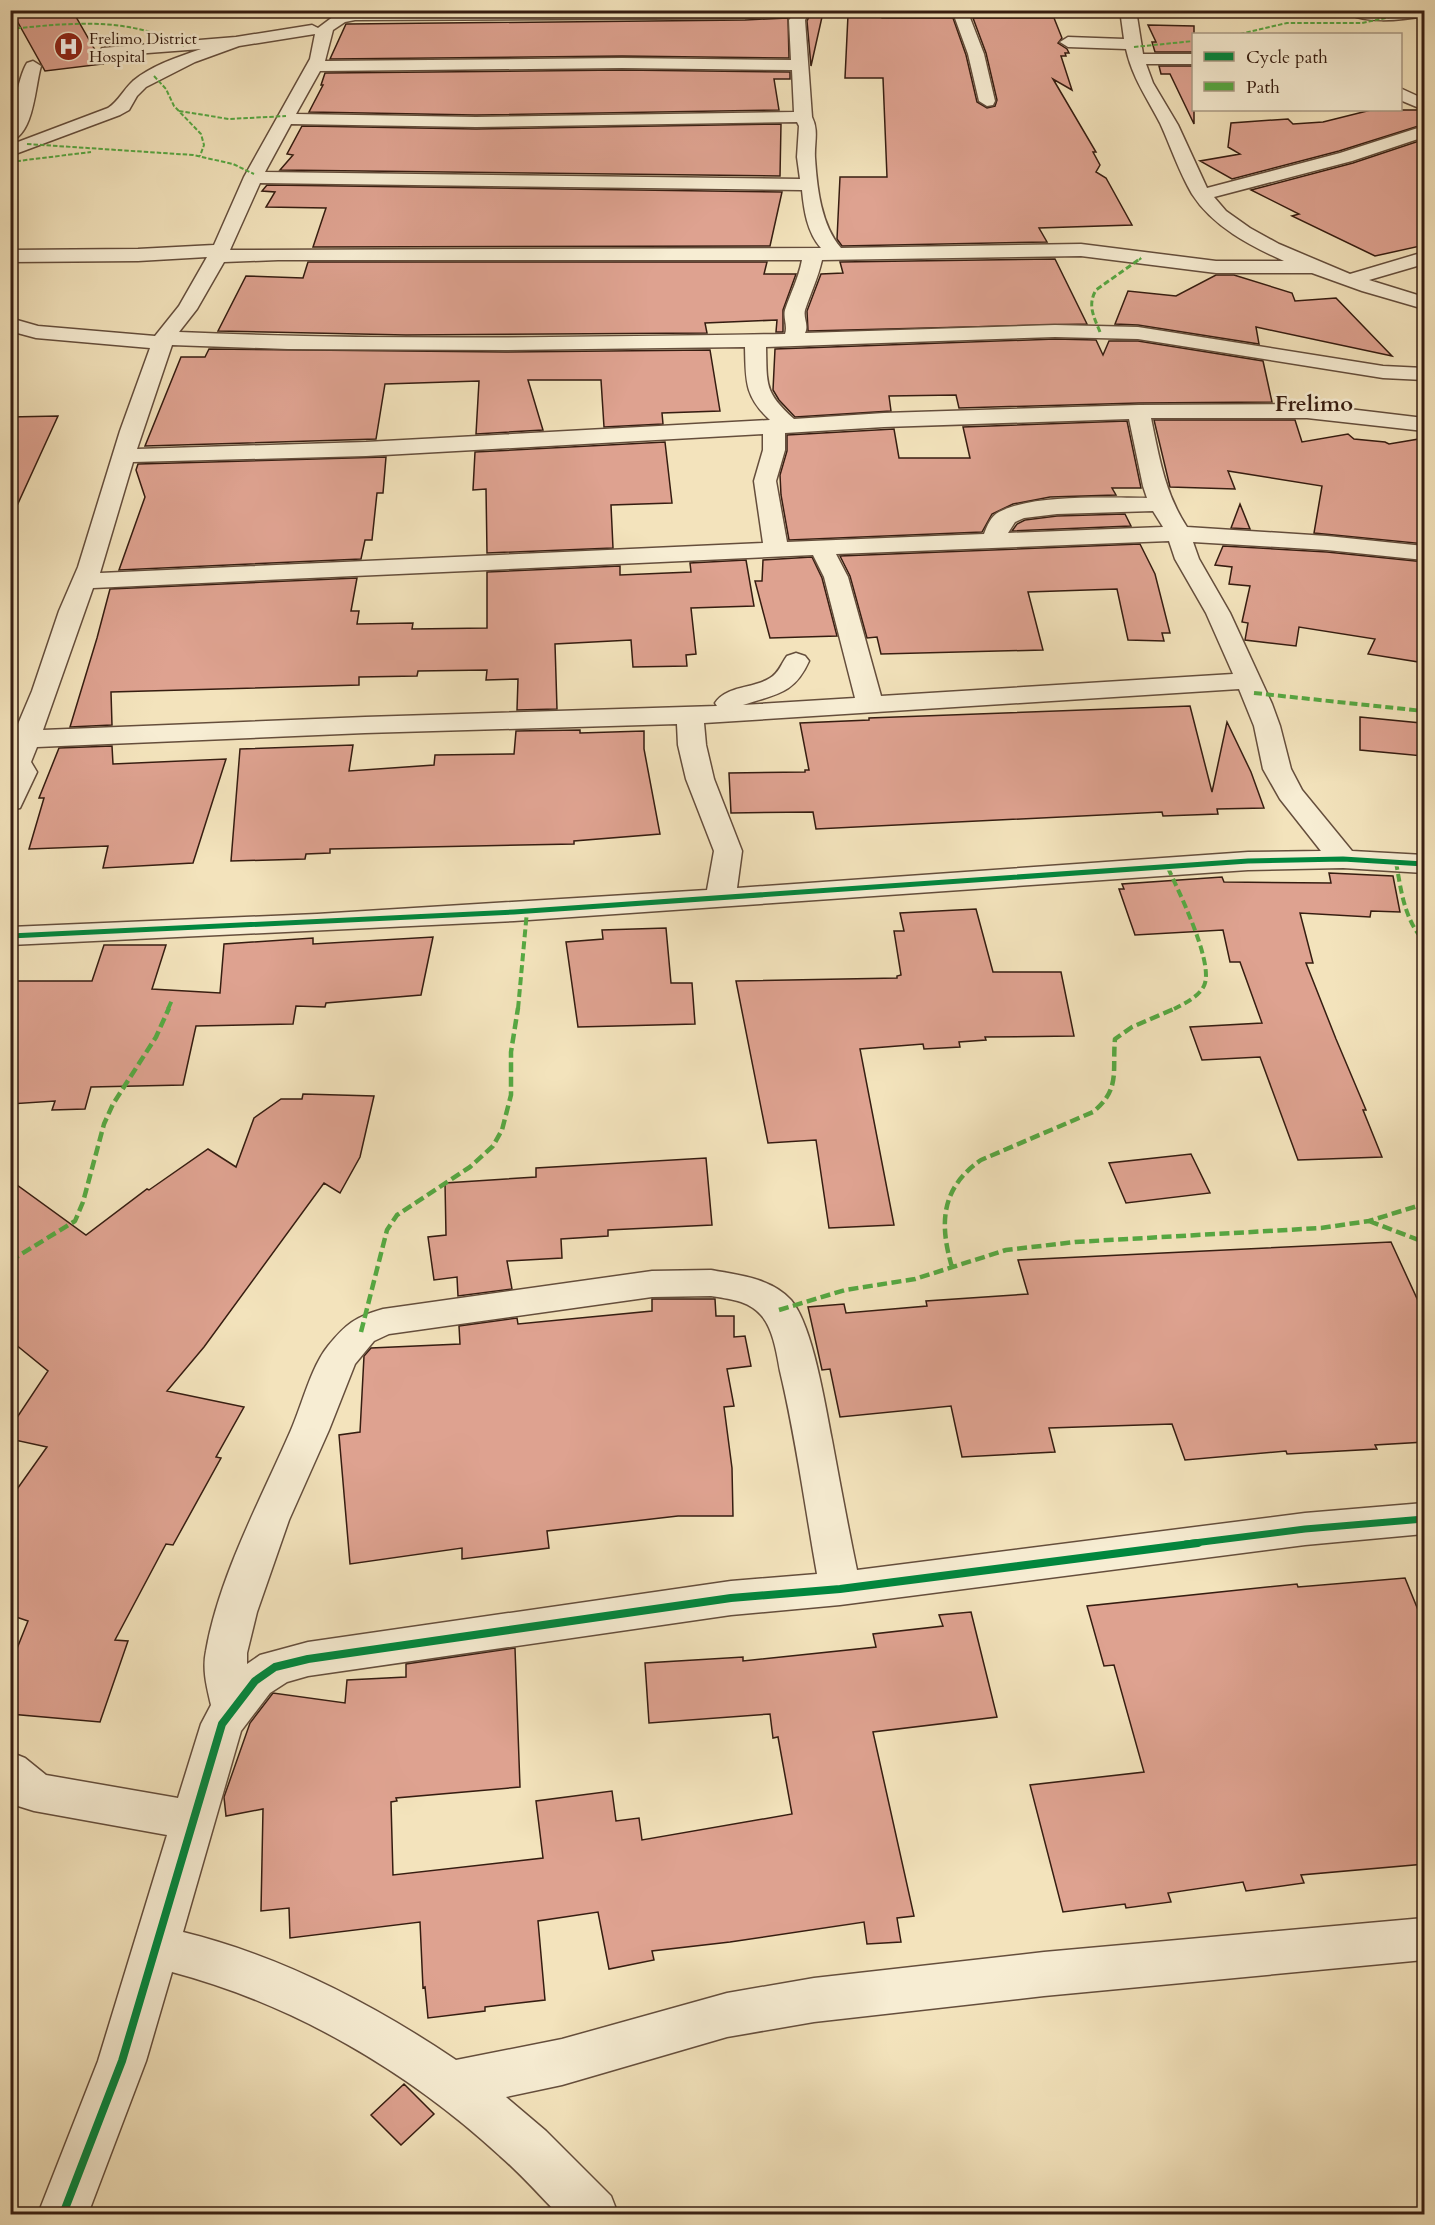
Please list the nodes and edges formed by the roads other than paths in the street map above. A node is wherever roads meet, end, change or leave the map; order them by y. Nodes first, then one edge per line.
1 (795, 10) edge
2 (804, 10) edge
3 (959, 10) edge
4 (1128, 10) edge
5 (1350, 10) edge
6 (1425, 12) edge
7 (292, 15) dead end
8 (317, 34) junction
9 (236, 42) junction
10 (1068, 42) dead end
11 (108, 51) dead end
12 (1136, 52) junction
13 (1192, 59) edge
14 (799, 65) junction
15 (314, 66) junction
16 (10, 78) edge
17 (1402, 94) edge
18 (987, 101) dead end
19 (1425, 105) edge
20 (803, 117) junction
21 (284, 119) junction
22 (1425, 131) edge
23 (10, 136) edge
24 (10, 151) edge
25 (253, 177) junction
26 (810, 185) junction
27 (1202, 195) junction
28 (219, 253) junction
29 (836, 254) junction
30 (813, 255) junction
31 (10, 256) edge
32 (1425, 258) edge
33 (1315, 267) junction
34 (1349, 280) junction
35 (1425, 303) edge
36 (10, 324) edge
37 (164, 340) junction
38 (792, 340) junction
39 (755, 341) junction
40 (1376, 371) junction
41 (1425, 374) edge
42 (1296, 411) junction
43 (1139, 412) junction
44 (1425, 424) edge
45 (781, 426) junction
46 (124, 456) junction
47 (1161, 504) junction
48 (1179, 534) junction
49 (995, 541) junction
50 (821, 548) junction
51 (1422, 548) edge
52 (776, 550) junction
53 (83, 581) junction
54 (796, 661) dead end
55 (1248, 681) junction
56 (870, 704) junction
57 (720, 714) junction
58 (690, 716) junction
59 (18, 751) edge
60 (10, 802) edge
61 (1343, 859) junction
62 (1425, 864) edge
63 (720, 898) junction
64 (10, 936) edge
65 (1425, 1518) edge
66 (840, 1589) junction
67 (233, 1707) junction
68 (10, 1771) edge
69 (194, 1820) junction
70 (1425, 1939) edge
71 (157, 1947) junction
72 (452, 2084) junction
73 (63, 2214) edge
74 (593, 2214) edge

1 - 8 street
2 - 14 street
3 - 18 street
4 - 12 street
5 - 6 street
7 - 8 street
8 - 9 street
8 - 15 street
9 - 11 street
9 - 24 street
10 - 12 street
12 - 13 street
12 - 27 street
14 - 15 street
14 - 20 street
15 - 21 street
16 - 23 street
17 - 19 street
20 - 21 street
20 - 26 street
21 - 25 street
22 - 27 street
25 - 26 street
25 - 28 street
26 - 29 street
27 - 33 street
28 - 30 street
28 - 31 street
28 - 37 street
29 - 30 street
29 - 33 street
30 - 38 street
32 - 34 street
33 - 34 street
34 - 35 street
36 - 37 street
37 - 39 street
37 - 46 street
38 - 39 street
38 - 40 street
39 - 45 street
40 - 41 street
40 - 42 street
42 - 43 street
42 - 44 street
43 - 45 street
43 - 47 street
45 - 46 street
45 - 52 street
46 - 53 street
47 - 48 street
47 - 49 street
48 - 49 street
48 - 51 street
48 - 55 street
49 - 50 street
50 - 52 street
50 - 56 street
52 - 53 street
53 - 59 street
54 - 57 street
55 - 56 street
55 - 61 street
56 - 57 street
57 - 58 street
58 - 59 street
58 - 63 street
59 - 60 street
61 - 62 street
61 - 63 street
63 - 64 street
65 - 66 street
66 - 67 street
66 - 67 street
67 - 69 street
68 - 69 street
69 - 71 street
70 - 72 street
71 - 72 street
71 - 73 street
72 - 74 street

